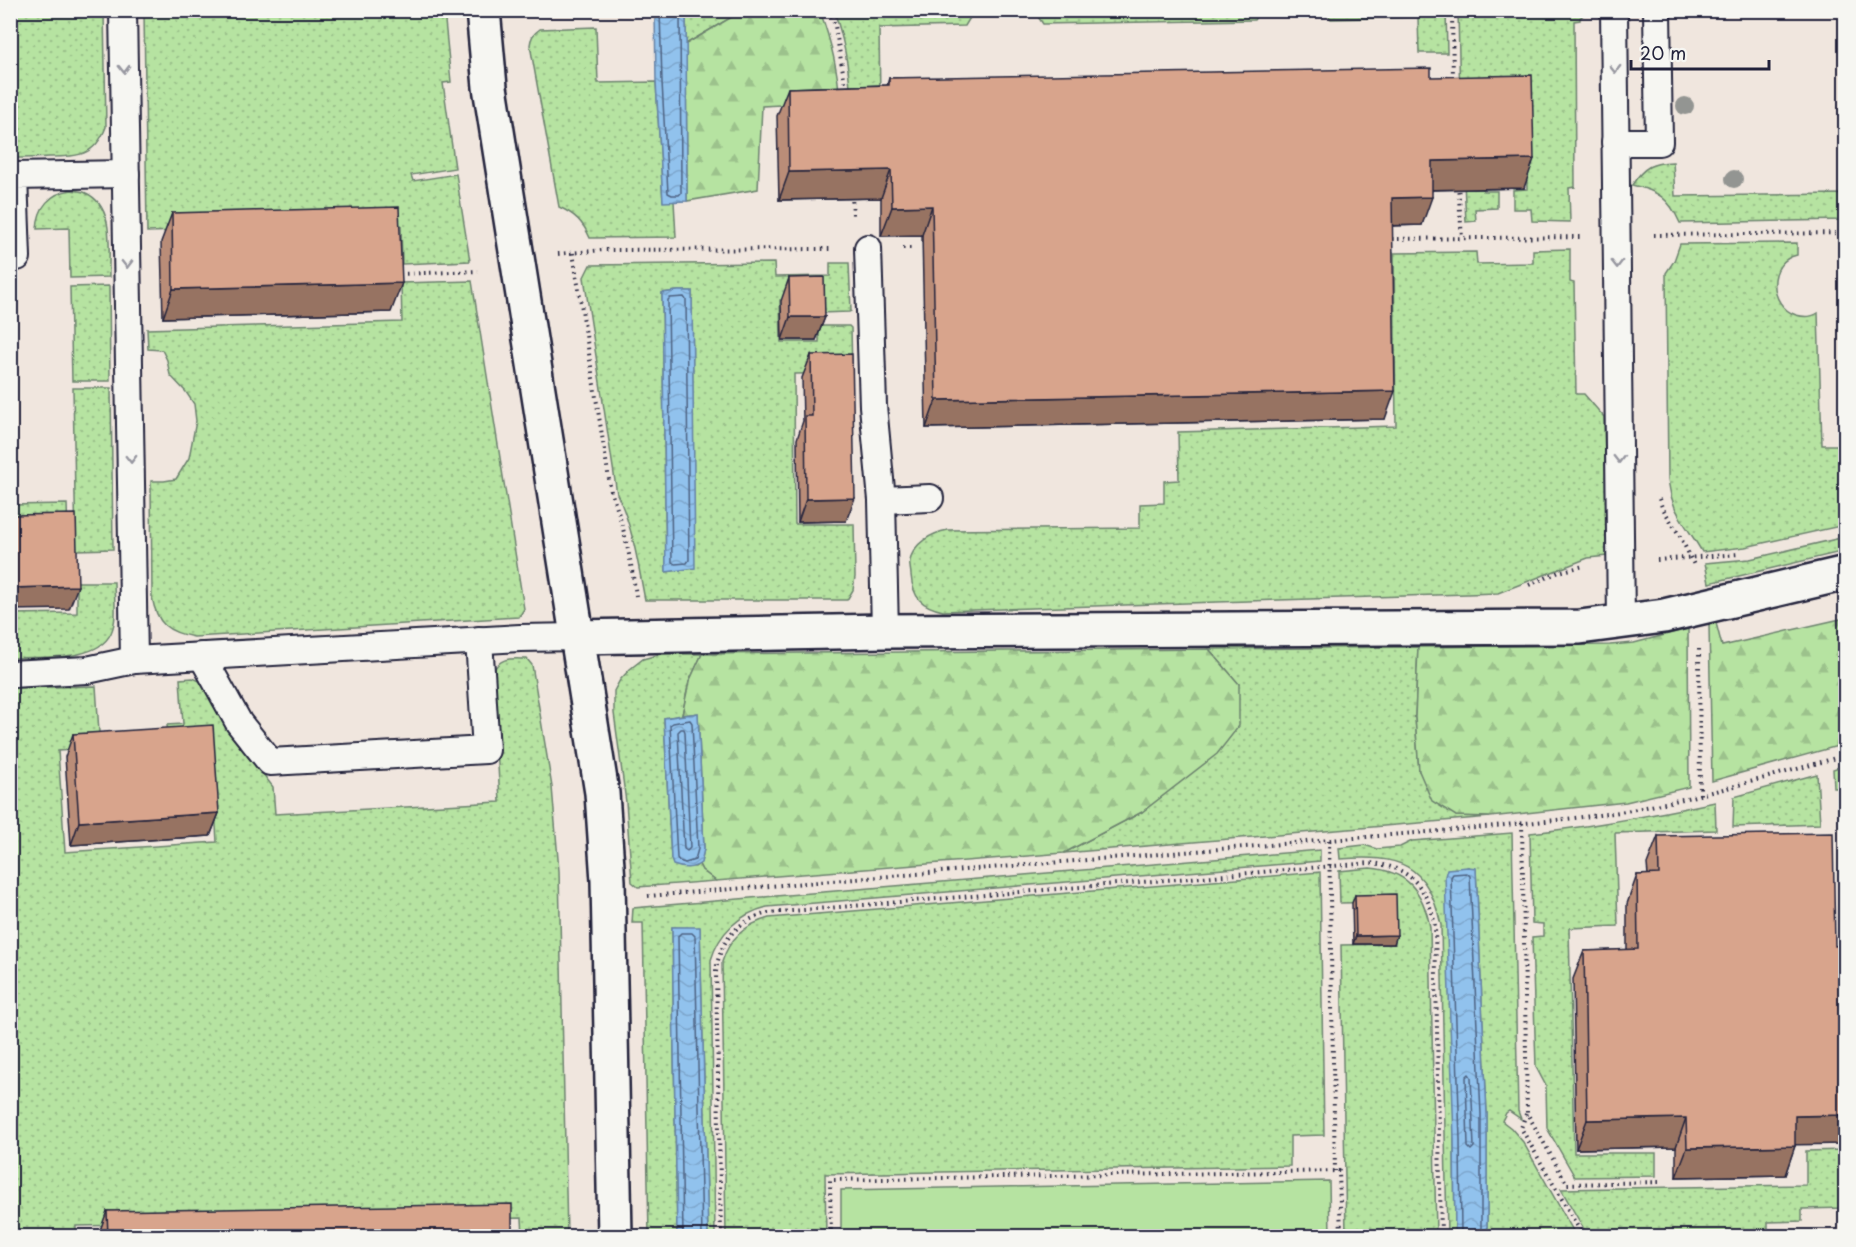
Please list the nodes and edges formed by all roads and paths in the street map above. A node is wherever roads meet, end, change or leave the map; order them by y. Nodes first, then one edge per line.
1 (123, 10) edge
2 (484, 10) edge
3 (830, 10) edge
4 (1452, 10) edge
5 (1614, 10) edge
6 (1658, 10) edge
7 (1453, 92) edge
8 (847, 98) edge
9 (1616, 142) junction
10 (126, 174) junction
11 (1458, 182) edge
12 (852, 194) edge
13 (1462, 238) dead end
14 (861, 248) junction
15 (915, 248) dead end
16 (573, 253) junction
17 (10, 257) edge
18 (518, 262) junction
19 (400, 274) edge
20 (1657, 493) dead end
21 (930, 498) dead end
22 (882, 500) junction
23 (1845, 573) edge
24 (1699, 608) junction
25 (1621, 622) junction
26 (885, 631) junction
27 (638, 636) junction
28 (578, 637) junction
29 (479, 640) junction
30 (202, 656) junction
31 (134, 660) junction
32 (10, 674) edge
33 (1845, 755) edge
34 (1700, 795) junction
35 (1522, 823) junction
36 (1329, 840) junction
37 (1330, 866) junction
38 (608, 881) junction
39 (1527, 1113) junction
40 (1335, 1171) junction
41 (1661, 1182) dead end
42 (615, 1236) edge
43 (721, 1236) edge
44 (831, 1236) edge
45 (1341, 1236) edge
46 (1441, 1236) edge
47 (1583, 1236) edge

1 -> 10 lane
2 - 18 street
3 - 8 path
4 - 7 path
5 -> 9 lane
6 - 9 lane
9 -> 25 lane
10 - 17 lane
10 -> 31 lane
11 - 13 path
12 - 14 path
14 - 15 path
14 - 16 path
14 - 22 lane
16 - 18 path
16 - 27 path
18 - 19 path
18 - 28 street
20 - 24 path
21 - 22 lane
22 - 26 lane
23 - 24 street
24 - 25 street
24 - 34 path
25 - 26 street
26 - 27 street
27 - 28 street
28 - 29 lane
28 - 38 street
29 - 30 lane
29 - 30 lane
30 - 31 lane
31 - 32 lane
33 - 34 path
34 - 35 path
35 - 36 path
35 - 39 path
36 - 37 path
36 - 38 path
37 - 40 path
37 - 43 path
37 - 46 path
38 - 42 street
39 - 41 path
39 - 47 path
40 - 44 path
40 - 45 path

